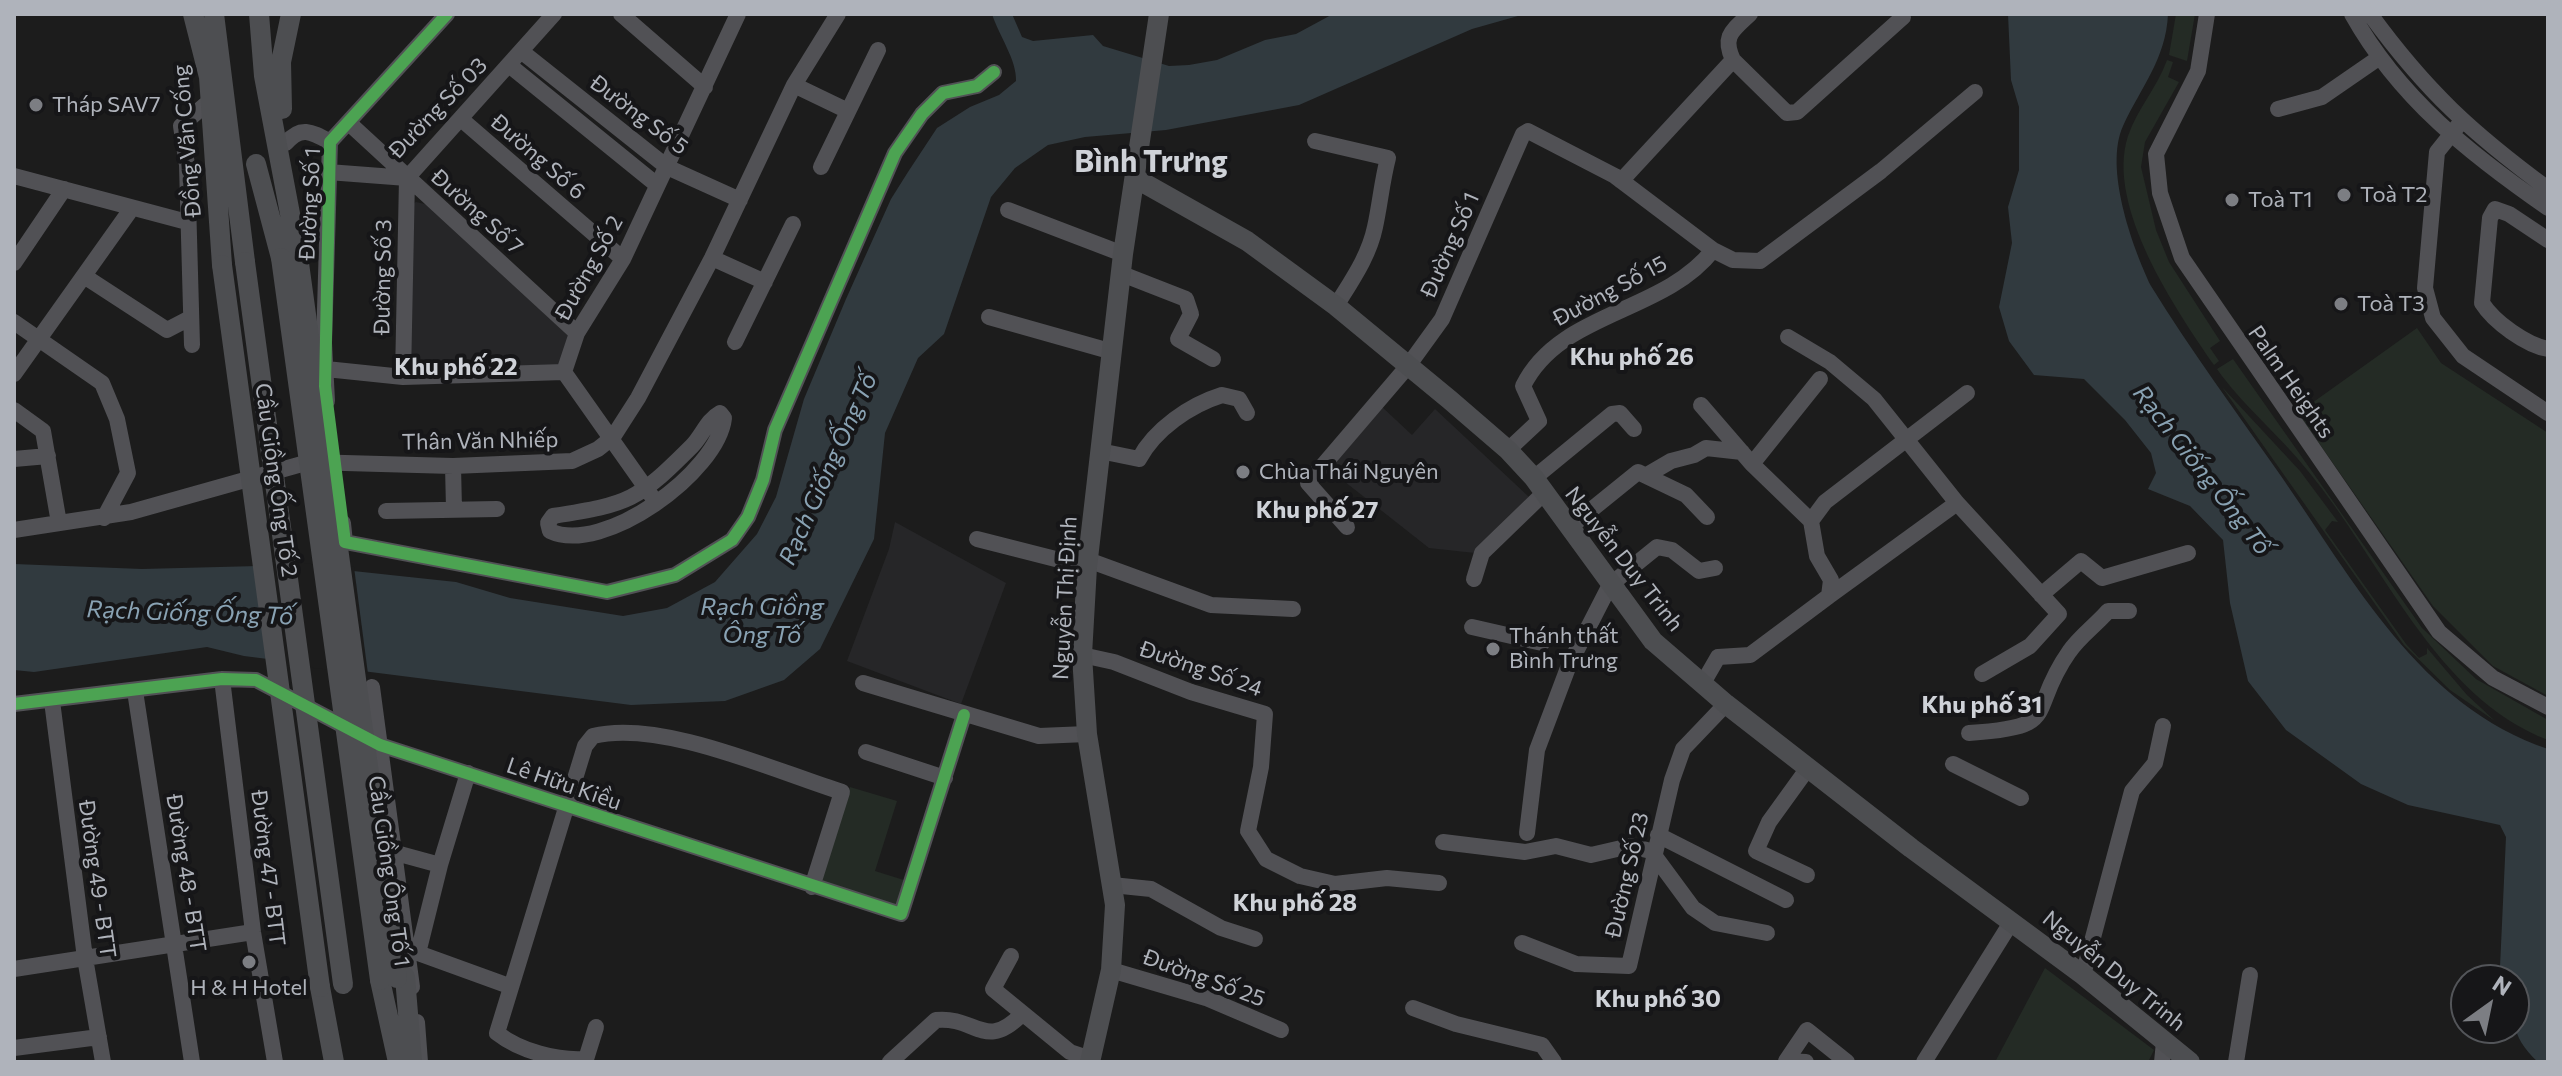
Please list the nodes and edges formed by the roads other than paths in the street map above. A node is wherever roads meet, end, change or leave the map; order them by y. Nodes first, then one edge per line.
1 (214, 14) edge
2 (259, 14) edge
3 (277, 14) edge
4 (291, 14) edge
5 (447, 14) edge
6 (554, 14) edge
7 (621, 14) edge
8 (738, 14) edge
9 (1750, 14) edge
10 (2207, 14) edge
11 (2352, 14) edge
12 (2370, 14) edge
13 (835, 15) edge
14 (1903, 17) dead end
15 (192, 18) edge
16 (1158, 20) edge
17 (878, 50) dead end
18 (521, 51) junction
19 (2380, 57) junction
20 (1733, 60) junction
21 (509, 65) junction
22 (994, 72) dead end
23 (264, 76) junction
24 (794, 85) junction
25 (705, 87) junction
26 (1975, 92) dead end
27 (212, 106) junction
28 (2278, 109) dead end
29 (848, 111) junction
30 (461, 119) junction
31 (2461, 122) junction
32 (350, 124) junction
33 (2449, 135) junction
34 (286, 137) junction
35 (1315, 141) dead end
36 (330, 142) junction
37 (256, 165) dead end
38 (667, 167) junction
39 (821, 167) dead end
40 (328, 172) junction
41 (14, 176) edge
42 (407, 178) junction
43 (1135, 178) junction
44 (1621, 181) junction
45 (657, 185) junction
46 (64, 189) junction
47 (2548, 189) edge
48 (740, 200) junction
49 (132, 208) junction
50 (2548, 208) edge
51 (1008, 210) dead end
52 (187, 222) junction
53 (793, 224) dead end
54 (2548, 240) edge
55 (1713, 250) junction
56 (295, 256) junction
57 (712, 258) junction
58 (623, 259) junction
59 (14, 263) edge
60 (1122, 264) junction
61 (222, 265) joint
62 (84, 276) junction
63 (765, 282) junction
64 (1336, 306) junction
65 (989, 317) dead end
66 (190, 318) junction
67 (14, 322) edge
68 (167, 330) junction
69 (577, 333) junction
70 (1788, 337) dead end
71 (37, 339) junction
72 (735, 342) dead end
73 (2548, 349) edge
74 (1113, 352) junction
75 (1213, 359) dead end
76 (1408, 366) junction
77 (326, 369) junction
78 (564, 372) junction
79 (14, 374) edge
80 (403, 377) junction
81 (1820, 379) dead end
82 (1967, 393) dead end
83 (1701, 405) dead end
84 (14, 410) edge
85 (1247, 413) dead end
86 (2548, 413) edge
87 (1634, 429) dead end
88 (613, 437) junction
89 (1907, 440) junction
90 (1508, 450) junction
91 (1100, 451) junction
92 (48, 456) junction
93 (1747, 458) junction
94 (14, 459) edge
95 (336, 465) junction
96 (453, 466) junction
97 (1647, 475) junction
98 (1539, 486) junction
99 (648, 490) junction
100 (1957, 503) junction
101 (657, 505) junction
102 (454, 509) junction
103 (497, 509) dead end
104 (386, 511) dead end
105 (1707, 517) dead end
106 (104, 518) junction
107 (1811, 521) junction
108 (59, 523) junction
109 (1347, 527) dead end
110 (1570, 527) junction
111 (14, 530) edge
112 (977, 539) dead end
113 (2188, 553) dead end
114 (1088, 563) junction
115 (1715, 568) dead end
116 (1474, 579) dead end
117 (1610, 585) junction
118 (2041, 595) junction
119 (1829, 596) junction
120 (1293, 609) dead end
121 (2129, 611) dead end
122 (1472, 627) dead end
123 (1542, 643) dead end
124 (1082, 655) junction
125 (1982, 674) dead end
126 (222, 679) junction
127 (863, 683) dead end
128 (1703, 683) junction
129 (372, 687) dead end
130 (135, 691) junction
131 (52, 701) junction
132 (14, 704) edge
133 (1726, 704) junction
134 (2548, 707) edge
135 (964, 715) junction
136 (2163, 726) dead end
137 (1969, 733) dead end
138 (1087, 734) junction
139 (380, 745) junction
140 (866, 752) dead end
141 (1953, 764) dead end
142 (1808, 768) junction
143 (468, 773) junction
144 (945, 778) junction
145 (2021, 798) dead end
146 (568, 807) junction
147 (1527, 833) dead end
148 (1658, 835) junction
149 (1443, 842) dead end
150 (396, 853) junction
151 (1655, 860) junction
152 (440, 865) junction
153 (1807, 875) dead end
154 (1439, 883) dead end
155 (1112, 885) junction
156 (812, 887) junction
157 (1786, 900) dead end
158 (2012, 921) junction
159 (253, 932) junction
160 (1767, 933) dead end
161 (1255, 939) dead end
162 (1522, 943) dead end
163 (176, 944) junction
164 (413, 953) junction
165 (1011, 956) dead end
166 (85, 958) junction
167 (14, 969) edge
168 (1111, 970) junction
169 (2083, 975) junction
170 (2250, 975) dead end
171 (394, 978) junction
172 (509, 986) junction
173 (1413, 1008) dead end
174 (1022, 1014) junction
175 (327, 1027) junction
176 (596, 1027) dead end
177 (1281, 1030) dead end
178 (99, 1037) junction
179 (14, 1048) edge
180 (2163, 1052) edge
181 (1090, 1061) edge
182 (103, 1062) edge
183 (192, 1062) edge
184 (275, 1062) edge
185 (334, 1062) edge
186 (401, 1062) edge
187 (412, 1062) edge
188 (420, 1062) edge
189 (890, 1062) edge
190 (1554, 1062) edge
191 (1806, 1062) edge
192 (1847, 1062) edge
193 (1924, 1062) edge
194 (2190, 1062) edge
195 (2236, 1062) edge

1 - 175 main road, Đồng Văn Cống, bridge
2 - 23 main road
3 - 23 main road
4 - 34 main road
5 - 32 street, Đường Số 1
6 - 18 street, Đường Số 03
7 - 25 street
8 - 25 street, Đường Số 2
9 - 20 street
10 - 134 street, Palm Heights
11 - 19 street
12 - 31 street
13 - 24 street, Thân Văn Nhiếp
14 - 20 street
15 - 27 main road, Đồng Văn Cống
16 - 43 main road, Nguyễn Thị Định
17 - 29 street
18 - 21 street, Đường Số 03
18 - 38 street, Đường Số 5
19 - 28 street
19 - 33 street
20 - 44 street
21 - 30 street, Đường Số 03
21 - 45 street
22 - 95 street, Đường Số 1
23 - 56 main road
24 - 29 street
24 - 48 street, Thân Văn Nhiếp
25 - 38 street, Đường Số 2
26 - 55 street
27 - 52 street
27 - 61 main road, Đồng Văn Cống
29 - 39 street
30 - 42 street, Đường Số 03
30 - 58 street, Đường Số 6
31 - 33 street
31 - 47 street
32 - 36 street, Đường Số 1
32 - 42 street, Đường Số 7
33 - 50 street
33 - 86 street
34 - 36 street
34 - 56 main road
35 - 64 street
36 - 40 street, Đường Số 1
37 - 56 main road
38 - 45 street, Đường Số 2
38 - 48 street, Đường Số 5
40 - 42 street, Đường Số 03
40 - 77 street, Đường Số 1
41 - 46 street
42 - 69 street, Đường Số 7
42 - 80 street, Đường Số 3
43 - 60 main road, Nguyễn Thị Định
43 - 64 main road, Nguyễn Duy Trinh
44 - 55 street
44 - 76 street, Đường Số 1
45 - 58 street, Đường Số 2
46 - 49 street
46 - 59 street
48 - 57 street, Thân Văn Nhiếp
49 - 52 street
49 - 62 street
51 - 60 street
52 - 66 street
53 - 63 street
54 - 73 street
55 - 90 street, Đường Số 15
56 - 171 main road, bridge
57 - 63 street
57 - 88 street, Thân Văn Nhiếp
58 - 69 street, Đường Số 2
60 - 74 main road, Nguyễn Thị Định
60 - 75 street
61 - 175 main road, Cầu Giồng Ống Tố 2, bridge
62 - 68 street
62 - 71 street
63 - 72 street
64 - 76 main road, Nguyễn Duy Trinh
65 - 74 street
66 - 68 street
66 - 68 street
67 - 71 street
69 - 78 street, Đường Số 2
70 - 89 street
71 - 79 street
71 - 106 street
74 - 91 main road, Nguyễn Thị Định
76 - 90 main road, Nguyễn Duy Trinh
76 - 109 street, Đường Số 1
77 - 80 street
77 - 95 street, Đường Số 1
78 - 80 street
78 - 88 street
81 - 93 street
82 - 89 street
83 - 93 street
84 - 92 street
85 - 91 street
87 - 98 street
88 - 96 street, Thân Văn Nhiếp
88 - 99 street
89 - 100 street
89 - 107 street
90 - 98 main road, Nguyễn Duy Trinh
91 - 114 main road, Nguyễn Thị Định
92 - 94 street
92 - 108 street
93 - 97 street
93 - 107 street
95 - 96 street, Thân Văn Nhiếp
95 - 106 street, Thân Văn Nhiếp
96 - 102 street
97 - 105 street
97 - 110 street
98 - 110 main road, Nguyễn Duy Trinh
98 - 116 street
99 - 101 street
99 - 101 street
99 - 101 street
100 - 118 street
100 - 119 street
102 - 103 street
102 - 104 street
106 - 108 street, Thân Văn Nhiếp
107 - 119 street
108 - 111 street, Thân Văn Nhiếp
110 - 117 main road, Nguyễn Duy Trinh
112 - 114 street
113 - 118 street
114 - 120 street
114 - 124 main road, Nguyễn Thị Định
115 - 117 street
117 - 128 main road, Nguyễn Duy Trinh
117 - 147 street
118 - 125 street
119 - 128 street
121 - 137 street
122 - 123 street
124 - 138 main road, Nguyễn Thị Định
124 - 154 street, Đường Số 24
126 - 130 street, Lê Hữu Kiều
126 - 139 street, Lê Hữu Kiều
126 - 159 street, Đường 47 - BTT
127 - 135 street
128 - 133 main road, Nguyễn Duy Trinh
129 - 139 street
130 - 131 street, Lê Hữu Kiều
130 - 163 street, Đường 48 - BTT
131 - 132 street, Lê Hữu Kiều
131 - 166 street, Đường 49 - BTT
133 - 142 main road, Nguyễn Duy Trinh
133 - 148 street, Đường Số 23
135 - 138 street
135 - 144 street, Lê Hữu Kiều
136 - 169 street
138 - 155 main road, Nguyễn Thị Định
139 - 143 street, Lê Hữu Kiều
139 - 150 street
140 - 144 street
141 - 145 street
142 - 153 street
142 - 158 main road, Nguyễn Duy Trinh
143 - 146 street, Lê Hữu Kiều
143 - 152 street
144 - 156 street, Lê Hữu Kiều
146 - 156 street, Lê Hữu Kiều
146 - 156 street
146 - 172 street
148 - 151 street, Đường Số 23
148 - 157 street
149 - 151 street
150 - 152 street
150 - 164 street
151 - 160 street
151 - 162 street, Đường Số 23
152 - 164 street
155 - 161 street
155 - 168 main road, Nguyễn Thị Định
158 - 169 main road, Nguyễn Duy Trinh
158 - 193 street
159 - 163 street
159 - 184 street, Đường 47 - BTT
163 - 166 street
163 - 183 street, Đường 48 - BTT
164 - 172 street
164 - 188 street
165 - 174 street
166 - 167 street
166 - 178 street, Đường 49 - BTT
168 - 177 street, Đường Số 25
168 - 181 main road, Nguyễn Thị Định
169 - 180 main road, Nguyễn Duy Trinh
170 - 195 street
171 - 186 main road
171 - 187 main road
172 - 176 street
173 - 190 street
174 - 181 street
174 - 189 street
175 - 185 main road
178 - 179 street
178 - 182 street, Đường 49 - BTT
180 - 194 main road, Nguyễn Duy Trinh
191 - 192 street

